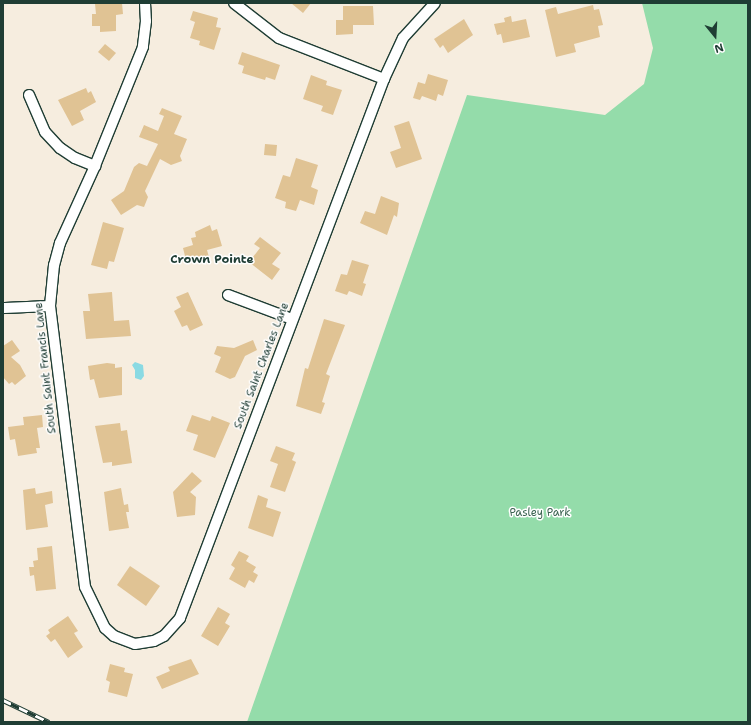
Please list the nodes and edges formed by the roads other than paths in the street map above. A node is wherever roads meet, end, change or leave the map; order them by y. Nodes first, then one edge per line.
1 (145, 3) edge
2 (234, 3) edge
3 (435, 3) edge
4 (384, 79) junction
5 (29, 95) dead end
6 (95, 166) junction
7 (228, 295) dead end
8 (50, 306) junction
9 (3, 308) edge
10 (292, 319) junction
11 (143, 644) joint

1 - 6 street, South Saint Francis Lane
2 - 4 street
3 - 4 street, South Saint Charles Lane
4 - 10 street, South Saint Charles Lane
5 - 6 street
6 - 8 street, South Saint Francis Lane
7 - 10 street
8 - 9 street
8 - 11 street, South Saint Francis Lane
10 - 11 street, South Saint Charles Lane

